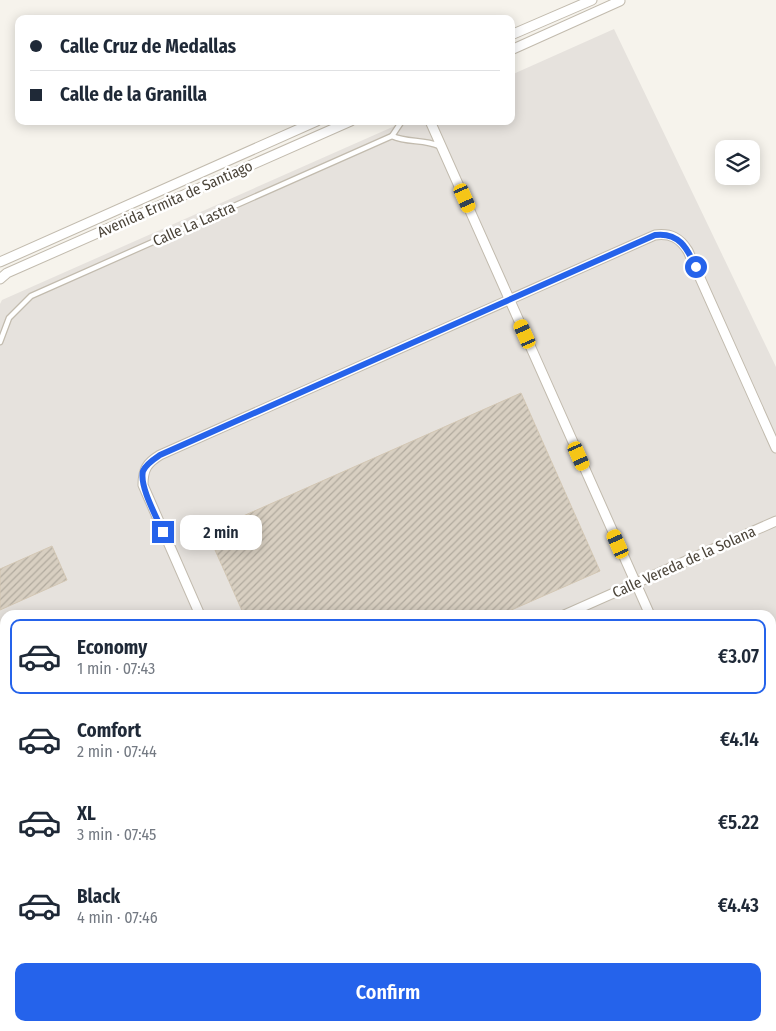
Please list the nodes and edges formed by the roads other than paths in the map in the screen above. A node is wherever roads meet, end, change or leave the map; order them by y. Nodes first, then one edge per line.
1 (592, 0) edge
2 (620, 1) dead end
3 (515, 33) edge
4 (515, 48) edge
5 (308, 125) edge
6 (342, 125) edge
7 (399, 125) edge
8 (432, 125) edge
9 (392, 136) junction
10 (442, 148) junction
11 (0, 262) edge
12 (0, 279) edge
13 (509, 299) junction
14 (0, 342) edge
15 (776, 448) edge
16 (776, 521) edge
17 (636, 583) junction
18 (198, 610) edge
19 (575, 610) edge
20 (648, 610) edge

1 - 3 street
2 - 4 street
5 - 11 street, Avenida Ermita de Santiago
6 - 12 street, Avenida Ermita de Santiago
7 - 9 lane
8 - 10 street
9 - 10 lane
9 - 14 lane, Calle La Lastra
10 - 13 street
13 - 15 street
13 - 17 street
13 - 18 street
16 - 17 street, Calle Vereda de la Solana
17 - 19 street, Calle Vereda de la Solana
17 - 20 street

